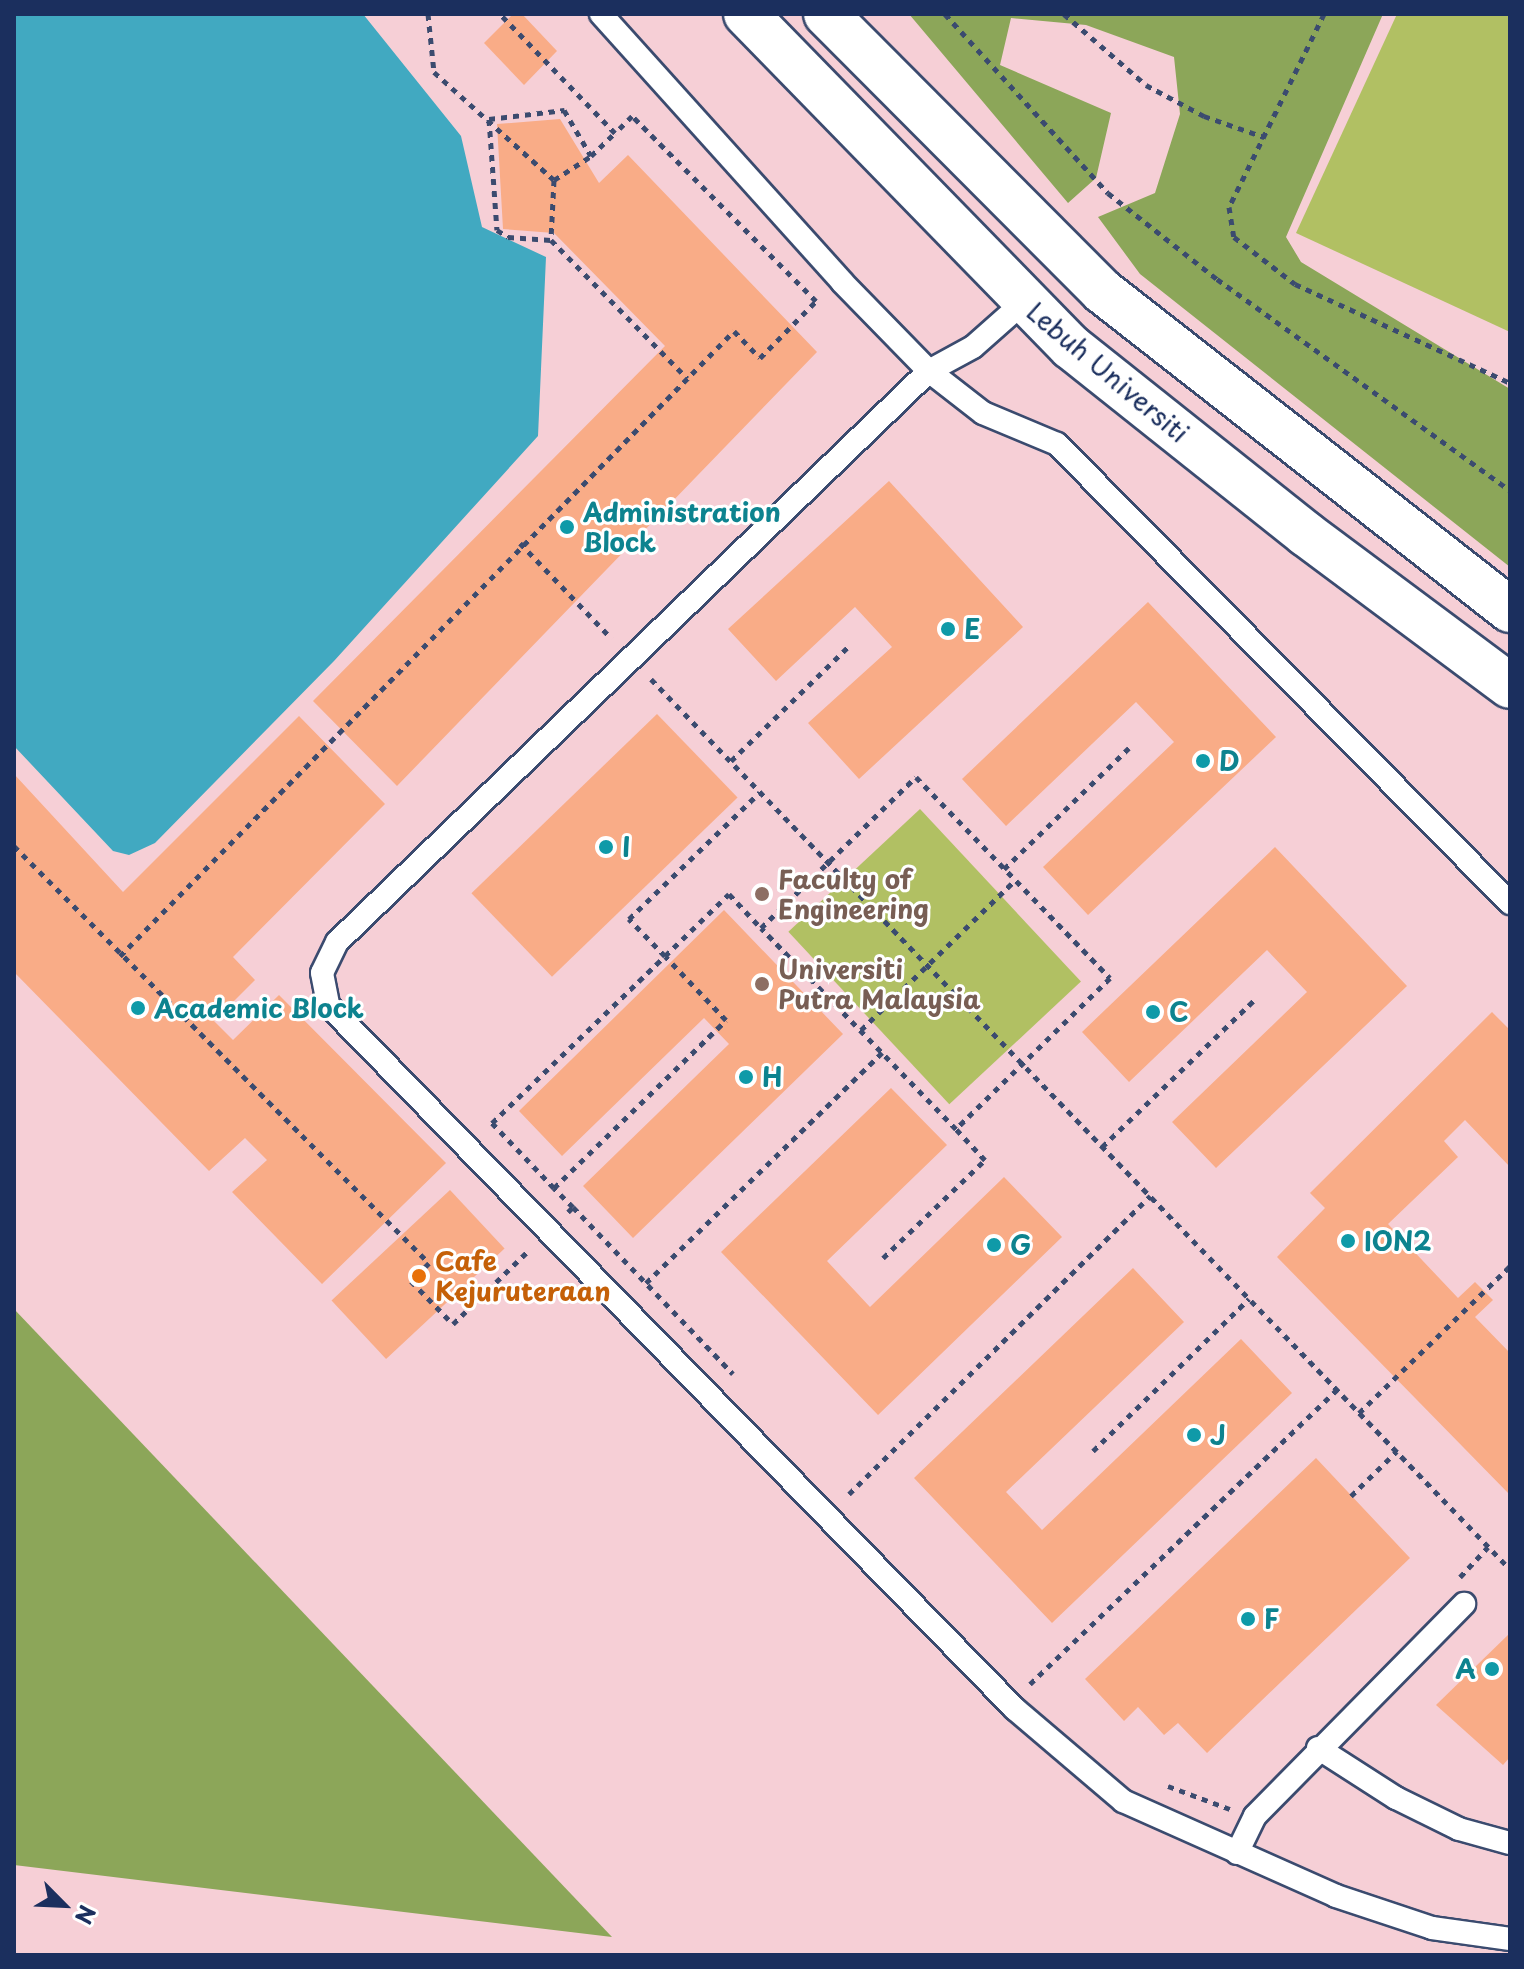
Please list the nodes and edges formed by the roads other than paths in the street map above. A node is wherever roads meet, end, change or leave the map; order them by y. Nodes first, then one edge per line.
1 (601, 14) edge
2 (746, 14) edge
3 (826, 14) edge
4 (1070, 259) junction
5 (1025, 301) junction
6 (929, 371) junction
7 (1510, 610) edge
8 (1510, 686) edge
9 (1510, 903) edge
10 (1464, 1604) dead end
11 (1318, 1748) junction
12 (1510, 1843) edge
13 (1237, 1853) junction
14 (1510, 1939) edge

1 - 6 lane
2 - 5 street, Lebuh Universiti
3 - 4 street
4 - 5 street
4 - 7 street
5 - 6 lane
5 - 8 street, Lebuh Universiti
6 - 9 lane
6 - 13 lane
10 - 11 lane
11 - 12 lane
11 - 13 lane
13 - 14 lane

